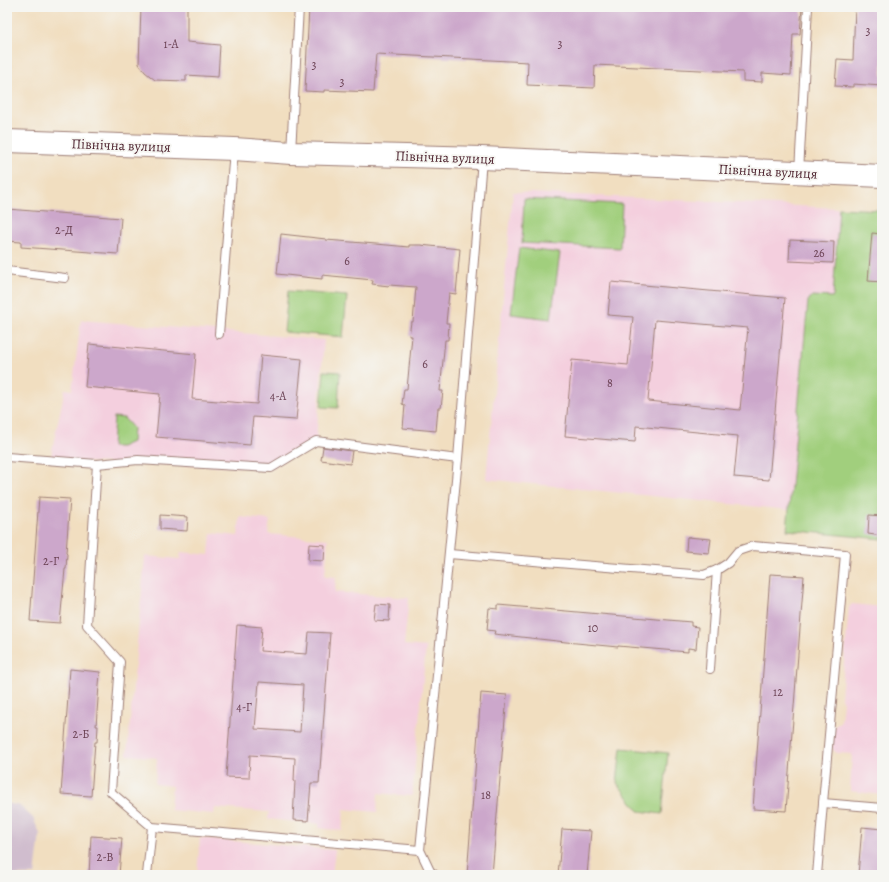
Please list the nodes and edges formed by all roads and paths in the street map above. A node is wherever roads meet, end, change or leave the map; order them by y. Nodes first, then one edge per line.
1 (299, 7) edge
2 (808, 7) edge
3 (7, 141) edge
4 (234, 149) junction
5 (290, 153) junction
6 (482, 158) junction
7 (799, 172) junction
8 (882, 176) edge
9 (7, 271) edge
10 (65, 278) dead end
11 (220, 334) dead end
12 (7, 457) edge
13 (458, 459) junction
14 (97, 464) junction
15 (449, 554) junction
16 (716, 570) junction
17 (710, 669) dead end
18 (823, 803) junction
19 (882, 808) edge
20 (152, 827) junction
21 (420, 850) junction
22 (147, 875) edge
23 (435, 875) edge
24 (817, 875) edge

1 - 5 lane
2 - 7 lane
3 - 4 street, Північна вулиця
4 - 5 street, Північна вулиця
4 - 11 lane
5 - 6 street, Північна вулиця
6 - 7 street, Північна вулиця
6 - 13 lane
7 - 8 street, Північна вулиця
9 - 10 lane
12 - 14 lane
13 - 14 lane
13 - 15 lane
14 - 20 lane
15 - 16 lane
15 - 21 lane
16 - 17 lane
16 - 18 lane
18 - 19 lane
18 - 24 lane
20 - 21 lane
20 - 22 lane
21 - 23 lane

